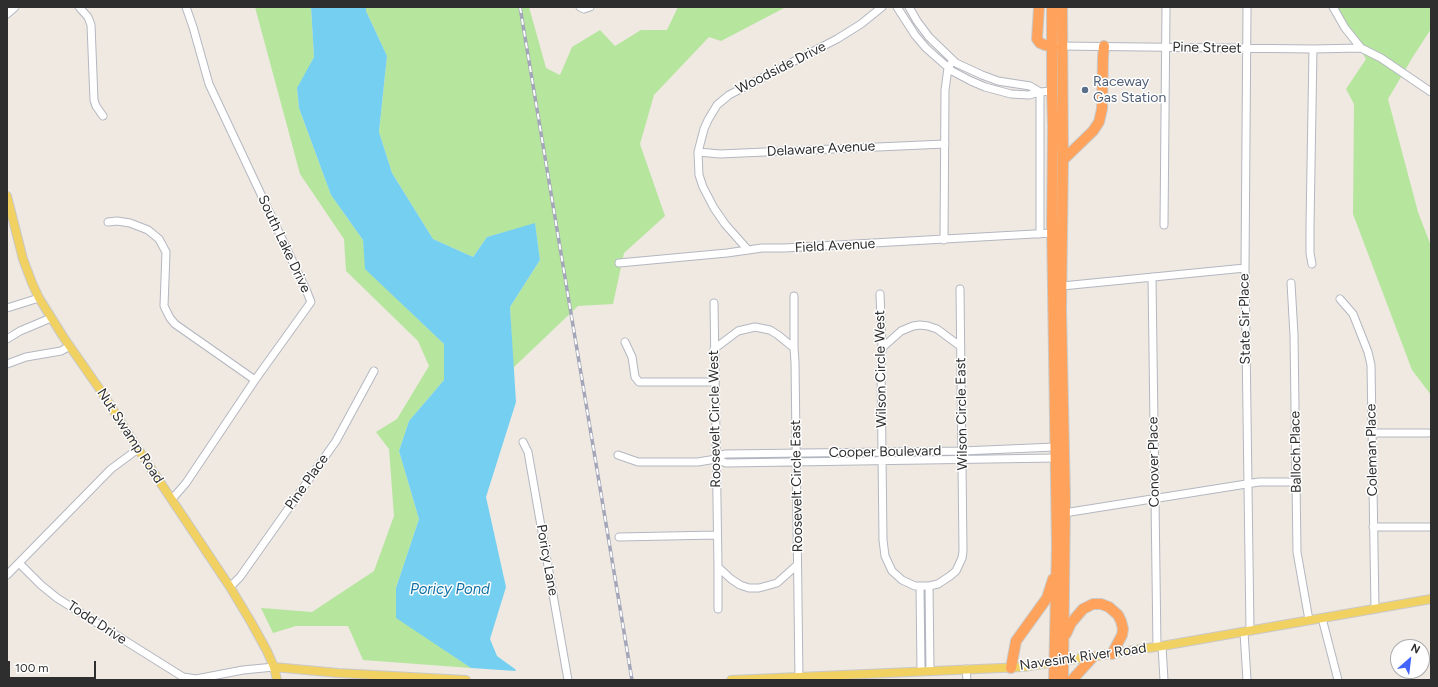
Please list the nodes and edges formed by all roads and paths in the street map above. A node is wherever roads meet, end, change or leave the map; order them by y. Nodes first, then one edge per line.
1 (15, 7) edge
2 (79, 7) edge
3 (186, 7) edge
4 (590, 7) edge
5 (882, 7) edge
6 (898, 7) edge
7 (909, 7) edge
8 (1039, 7) edge
9 (1052, 7) edge
10 (1062, 7) edge
11 (1166, 7) edge
12 (1247, 7) edge
13 (1333, 7) edge
14 (581, 8) edge
15 (7, 14) edge
16 (1058, 46) junction
17 (1104, 46) junction
18 (1166, 47) junction
19 (1247, 48) junction
20 (1361, 48) junction
21 (1313, 49) junction
22 (953, 60) junction
23 (948, 68) junction
24 (1052, 91) junction
25 (1040, 92) junction
26 (1431, 92) edge
27 (103, 116) dead end
28 (945, 144) junction
29 (698, 152) junction
30 (1063, 160) junction
31 (7, 196) edge
32 (108, 222) dead end
33 (1164, 225) dead end
34 (1052, 233) junction
35 (1040, 234) junction
36 (944, 240) junction
37 (748, 250) junction
38 (619, 263) dead end
39 (1312, 264) dead end
40 (1244, 268) junction
41 (1152, 277) junction
42 (1291, 283) dead end
43 (1062, 286) junction
44 (960, 289) dead end
45 (880, 294) dead end
46 (794, 296) dead end
47 (39, 298) junction
48 (1340, 298) dead end
49 (714, 303) dead end
50 (7, 308) edge
51 (51, 318) junction
52 (7, 339) edge
53 (625, 342) dead end
54 (70, 346) junction
55 (960, 346) junction
56 (794, 348) junction
57 (882, 348) junction
58 (714, 349) junction
59 (7, 364) edge
60 (374, 371) dead end
61 (255, 380) junction
62 (715, 382) junction
63 (1372, 433) junction
64 (1428, 433) dead end
65 (523, 442) dead end
66 (1055, 447) junction
67 (138, 449) junction
68 (962, 450) junction
69 (882, 452) junction
70 (796, 453) junction
71 (618, 456) dead end
72 (1056, 458) junction
73 (716, 459) junction
74 (962, 460) junction
75 (882, 461) junction
76 (796, 462) junction
77 (1296, 482) junction
78 (1248, 483) junction
79 (172, 499) junction
80 (1155, 499) junction
81 (1064, 513) junction
82 (1373, 527) junction
83 (1431, 527) edge
84 (717, 535) junction
85 (619, 537) dead end
86 (19, 563) junction
87 (1056, 564) junction
88 (797, 565) junction
89 (718, 567) junction
90 (7, 575) edge
91 (920, 586) junction
92 (928, 586) junction
93 (230, 587) junction
94 (1431, 599) edge
95 (718, 609) dead end
96 (1374, 609) junction
97 (1322, 618) junction
98 (1309, 620) junction
99 (1247, 631) junction
100 (1064, 642) junction
101 (1160, 646) junction
102 (1112, 654) junction
103 (1093, 657) junction
104 (1059, 662) junction
105 (274, 667) junction
106 (1012, 668) junction
107 (966, 669) junction
108 (930, 670) junction
109 (921, 671) junction
110 (886, 676) edge
111 (799, 678) edge
112 (277, 680) edge
113 (466, 680) edge
114 (568, 680) edge
115 (730, 680) edge
116 (967, 680) edge
117 (1054, 680) edge
118 (1064, 680) edge
119 (1072, 680) edge
120 (1164, 680) edge
121 (1247, 680) edge
122 (1338, 680) edge

1 - 15 street
2 - 27 street
3 - 61 street, South Lake Drive
4 - 14 street
5 - 29 street, Woodside Drive
6 - 23 street
7 - 22 street
8 - 16 highway
9 - 16 highway
10 - 16 highway
11 - 18 street
12 - 19 street, State Sir Place
13 - 20 street
16 - 17 street, Pine Street
16 - 24 highway
16 - 30 highway
17 - 18 street, Pine Street
17 - 30 highway
18 - 19 street, Pine Street
18 - 33 street
19 - 21 street, Pine Street
19 - 40 street, State Sir Place
20 - 21 street, Pine Street
20 - 26 street
21 - 39 street
22 - 23 street
22 - 25 street
23 - 25 street
23 - 28 street
24 - 25 street
24 - 34 highway
25 - 35 street
28 - 29 street, Delaware Avenue
28 - 36 street
29 - 37 street, Woodside Drive
30 - 43 highway
31 - 47 main road, Nut Swamp Road
32 - 61 street
34 - 35 street, Field Avenue
34 - 66 highway
35 - 36 street, Field Avenue
36 - 37 street, Field Avenue
37 - 38 street, Field Avenue
40 - 41 street
40 - 78 street, State Sir Place
41 - 43 street
41 - 80 street, Conover Place
42 - 77 street, Balloch Place
43 - 81 highway
44 - 55 street, Wilson Circle East
45 - 57 street, Wilson Circle West
46 - 56 street, Roosevelt Circle East
47 - 50 street
47 - 51 main road, Nut Swamp Road
48 - 63 street, Coleman Place
49 - 58 street, Roosevelt Circle West
51 - 52 street
51 - 54 main road, Nut Swamp Road
53 - 62 street
54 - 59 street
54 - 67 main road, Nut Swamp Road
55 - 57 street
55 - 68 street, Wilson Circle East
56 - 58 street
56 - 70 street, Roosevelt Circle East
57 - 69 street, Wilson Circle West
58 - 62 street, Roosevelt Circle West
60 - 93 street, Pine Place
61 - 79 street, South Lake Drive
62 - 73 street, Roosevelt Circle West
63 - 64 street
63 - 82 street, Coleman Place
65 - 114 street, Poricy Lane
66 - 68 street, Cooper Boulevard
66 - 72 highway
67 - 79 main road, Nut Swamp Road
67 - 86 street
68 - 69 street, Cooper Boulevard
68 - 74 street, Wilson Circle East
69 - 70 street, Cooper Boulevard
69 - 75 street, Wilson Circle West
70 - 73 street, Cooper Boulevard
70 - 76 street, Roosevelt Circle East
71 - 73 street, Cooper Boulevard
72 - 74 street, Cooper Boulevard
72 - 87 highway
73 - 76 street, Cooper Boulevard
73 - 84 street, Roosevelt Circle West
74 - 75 street, Cooper Boulevard
74 - 92 street, Wilson Circle East
75 - 76 street, Cooper Boulevard
75 - 91 street, Wilson Circle West
76 - 88 street, Roosevelt Circle East
77 - 78 street
77 - 98 street, Balloch Place
78 - 80 street
78 - 99 street, State Sir Place
79 - 93 main road, Nut Swamp Road
80 - 81 street
80 - 101 street, Conover Place
81 - 100 highway
82 - 83 street
82 - 96 street, Coleman Place
84 - 85 street
84 - 89 street, Roosevelt Circle West
86 - 90 street
86 - 105 street, Todd Drive
87 - 104 highway
87 - 106 highway
88 - 89 street
88 - 111 street, Roosevelt Circle East
89 - 95 street
91 - 92 street, Wilson Circle West
91 - 109 street
92 - 108 street
93 - 105 main road, Nut Swamp Road
94 - 96 main road, Navesink River Road
96 - 97 main road, Navesink River Road
97 - 98 main road, Navesink River Road
97 - 122 street
98 - 99 main road, Navesink River Road
99 - 101 main road, Navesink River Road
99 - 121 street, State Sir Place
100 - 102 highway
100 - 104 highway
101 - 102 main road, Navesink River Road
101 - 120 street, Conover Place
102 - 103 main road, Navesink River Road
103 - 104 main road, Navesink River Road
103 - 119 highway
104 - 106 main road, Navesink River Road
104 - 117 highway
104 - 118 highway
105 - 112 main road, Nut Swamp Road
105 - 113 main road
106 - 107 main road, Navesink River Road
107 - 108 main road, Navesink River Road
107 - 116 street
108 - 109 main road, Navesink River Road
109 - 110 main road, Navesink River Road
110 - 111 main road, Navesink River Road
111 - 115 main road, Navesink River Road

